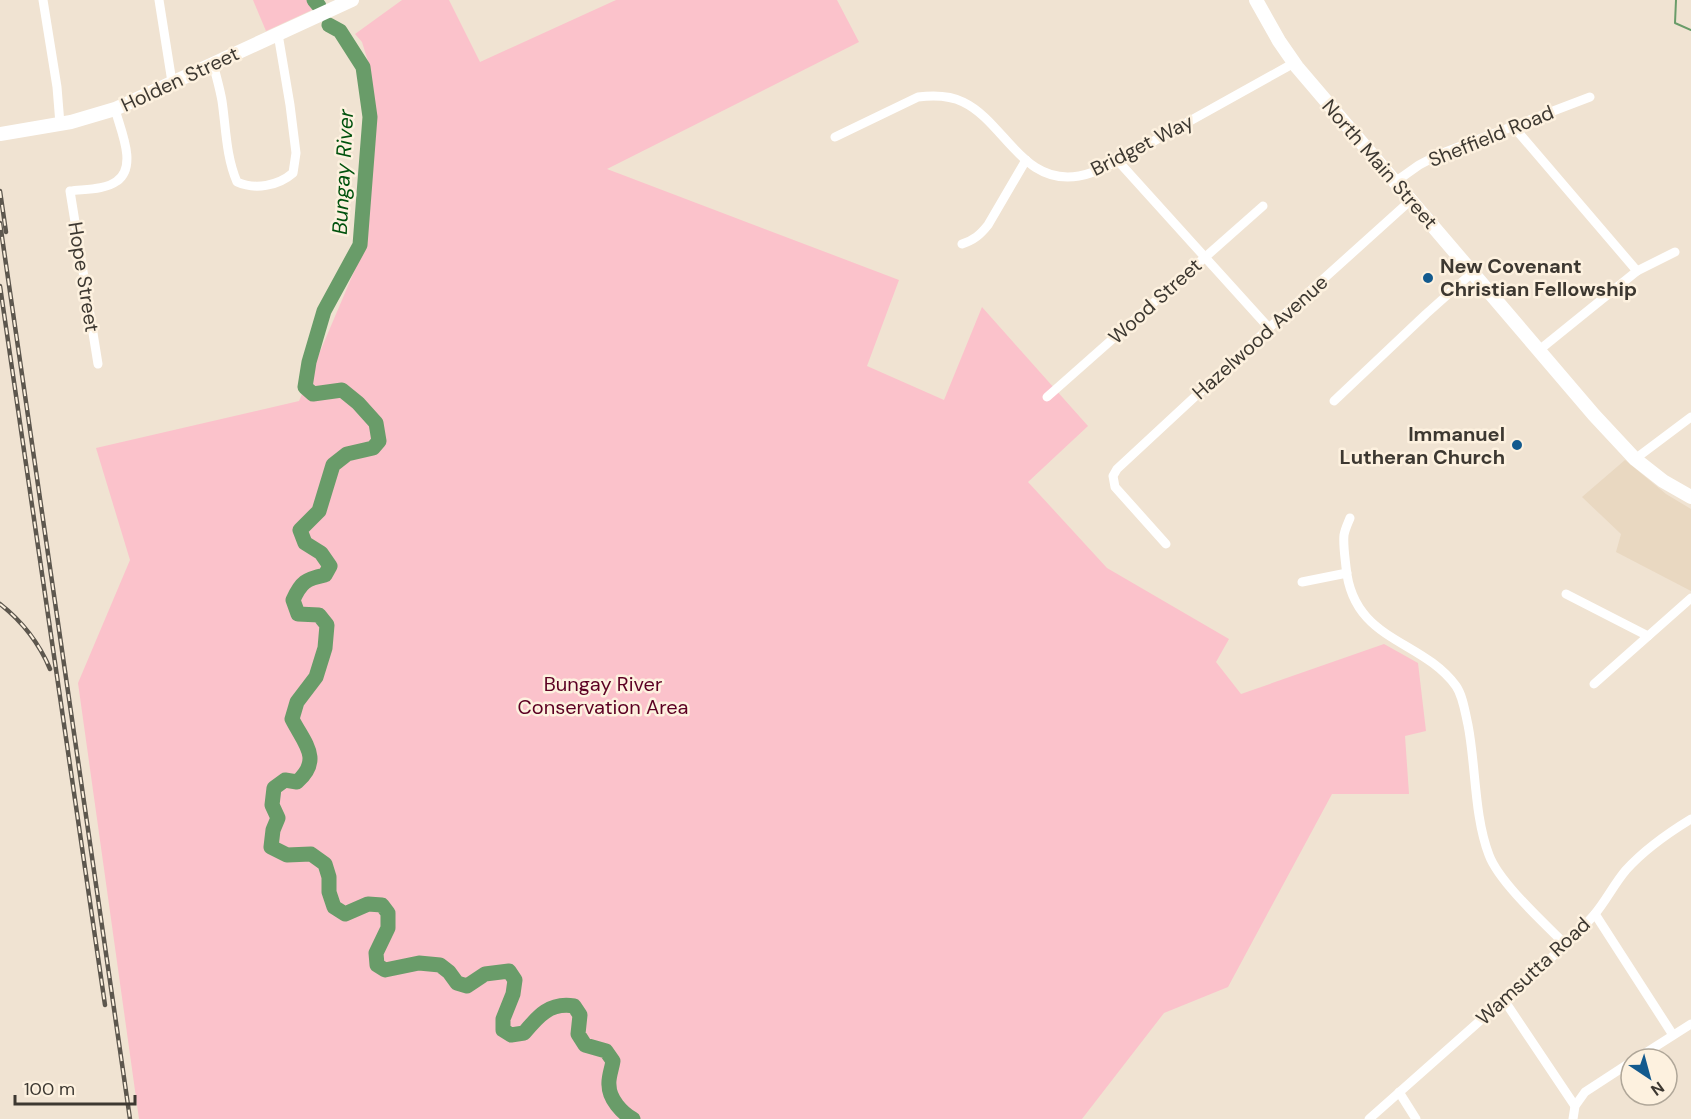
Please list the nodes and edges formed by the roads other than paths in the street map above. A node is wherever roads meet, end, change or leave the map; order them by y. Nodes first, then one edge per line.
1 (44, 0) edge
2 (159, 0) edge
3 (352, 0) edge
4 (1256, 0) edge
5 (278, 34) junction
6 (213, 63) junction
7 (1294, 63) junction
8 (172, 82) junction
9 (1590, 97) dead end
10 (115, 109) junction
11 (60, 124) junction
12 (1513, 126) junction
13 (2, 134) edge
14 (835, 137) dead end
15 (1026, 160) junction
16 (1118, 161) junction
17 (1395, 182) junction
18 (1411, 200) junction
19 (1263, 206) dead end
20 (962, 244) dead end
21 (1675, 252) dead end
22 (1205, 257) junction
23 (1637, 271) junction
24 (1473, 272) junction
25 (1269, 328) junction
26 (1538, 351) junction
27 (98, 364) dead end
28 (1047, 397) dead end
29 (1334, 401) dead end
30 (1691, 417) edge
31 (1635, 459) junction
32 (1691, 497) edge
33 (1350, 518) dead end
34 (1166, 544) dead end
35 (1347, 573) junction
36 (1302, 582) dead end
37 (1566, 594) dead end
38 (1691, 598) edge
39 (1648, 636) junction
40 (1594, 684) dead end
41 (1691, 819) edge
42 (1595, 914) junction
43 (1565, 944) junction
44 (1503, 1000) junction
45 (1691, 1024) edge
46 (1673, 1035) junction
47 (1654, 1047) edge
48 (1619, 1070) edge
49 (1399, 1092) junction
50 (1575, 1106) junction
51 (1369, 1119) edge
52 (1416, 1119) edge
53 (1573, 1119) edge

1 - 11 street
2 - 8 street
3 - 5 main road, Holden Street
4 - 7 main road, North Main Street
5 - 6 main road, Holden Street
5 - 6 street
6 - 8 main road, Holden Street
7 - 16 street, Bridget Way
7 - 17 main road, North Main Street
8 - 10 main road, Holden Street
9 - 12 street, Sheffield Road
10 - 11 main road, Holden Street
10 - 27 street, Hope Street
11 - 13 main road, Holden Street
12 - 17 street, Sheffield Road
12 - 23 street
14 - 15 street, Bridget Way
15 - 16 street, Bridget Way
15 - 20 street
16 - 22 street
17 - 18 main road, North Main Street
18 - 24 main road, North Main Street
18 - 25 street, Hazelwood Avenue
19 - 22 street, Wood Street
21 - 23 street
22 - 25 street
22 - 28 street, Wood Street
23 - 26 street
24 - 26 main road, North Main Street
24 - 29 street
25 - 34 street, Hazelwood Avenue
26 - 31 main road, North Main Street
30 - 31 street
31 - 32 main road, North Main Street
33 - 35 street
35 - 36 street
35 - 43 street
37 - 39 street
38 - 39 street
39 - 40 street
41 - 42 street, Wamsutta Road
42 - 43 street, Wamsutta Road
42 - 46 street
43 - 44 street, Wamsutta Road
44 - 49 street, Wamsutta Road
44 - 50 street
45 - 46 street
46 - 47 street
48 - 50 street
49 - 51 street, Wamsutta Road
49 - 52 street
50 - 53 street

